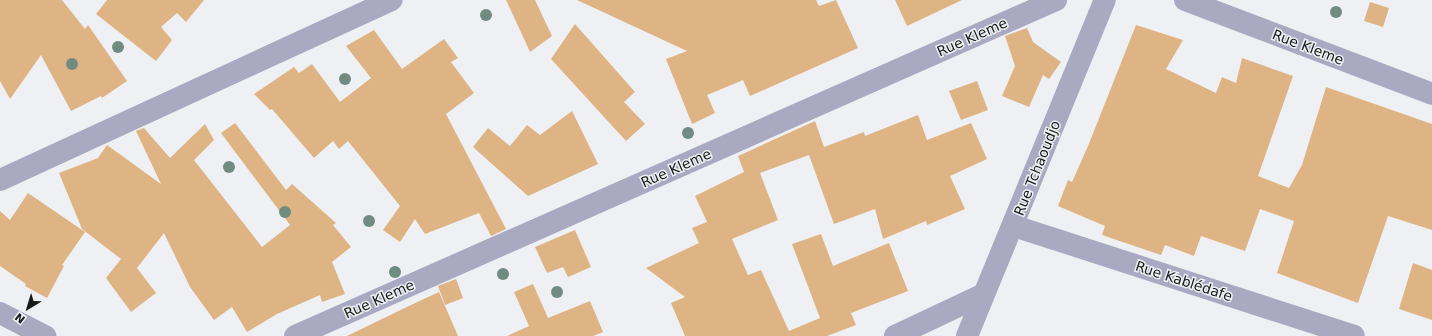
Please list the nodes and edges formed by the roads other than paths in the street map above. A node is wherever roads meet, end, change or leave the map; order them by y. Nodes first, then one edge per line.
1 (392, 0) edge
2 (1056, 0) edge
3 (1105, 0) edge
4 (1185, 0) edge
5 (1432, 94) edge
6 (0, 180) edge
7 (1014, 226) junction
8 (984, 294) junction
9 (0, 313) edge
10 (45, 336) edge
11 (295, 336) edge
12 (895, 336) edge
13 (967, 336) edge
14 (1354, 336) edge

1 - 6 street
2 - 11 street, Rue Kleme
3 - 7 street, Rue Tchaoudjo
4 - 5 street, Rue Kleme
7 - 8 street, Rue Tchaoudjo
7 - 14 street, Rue Kablédafe
8 - 12 street
8 - 13 street, Rue Tchaoudjo
9 - 10 street

